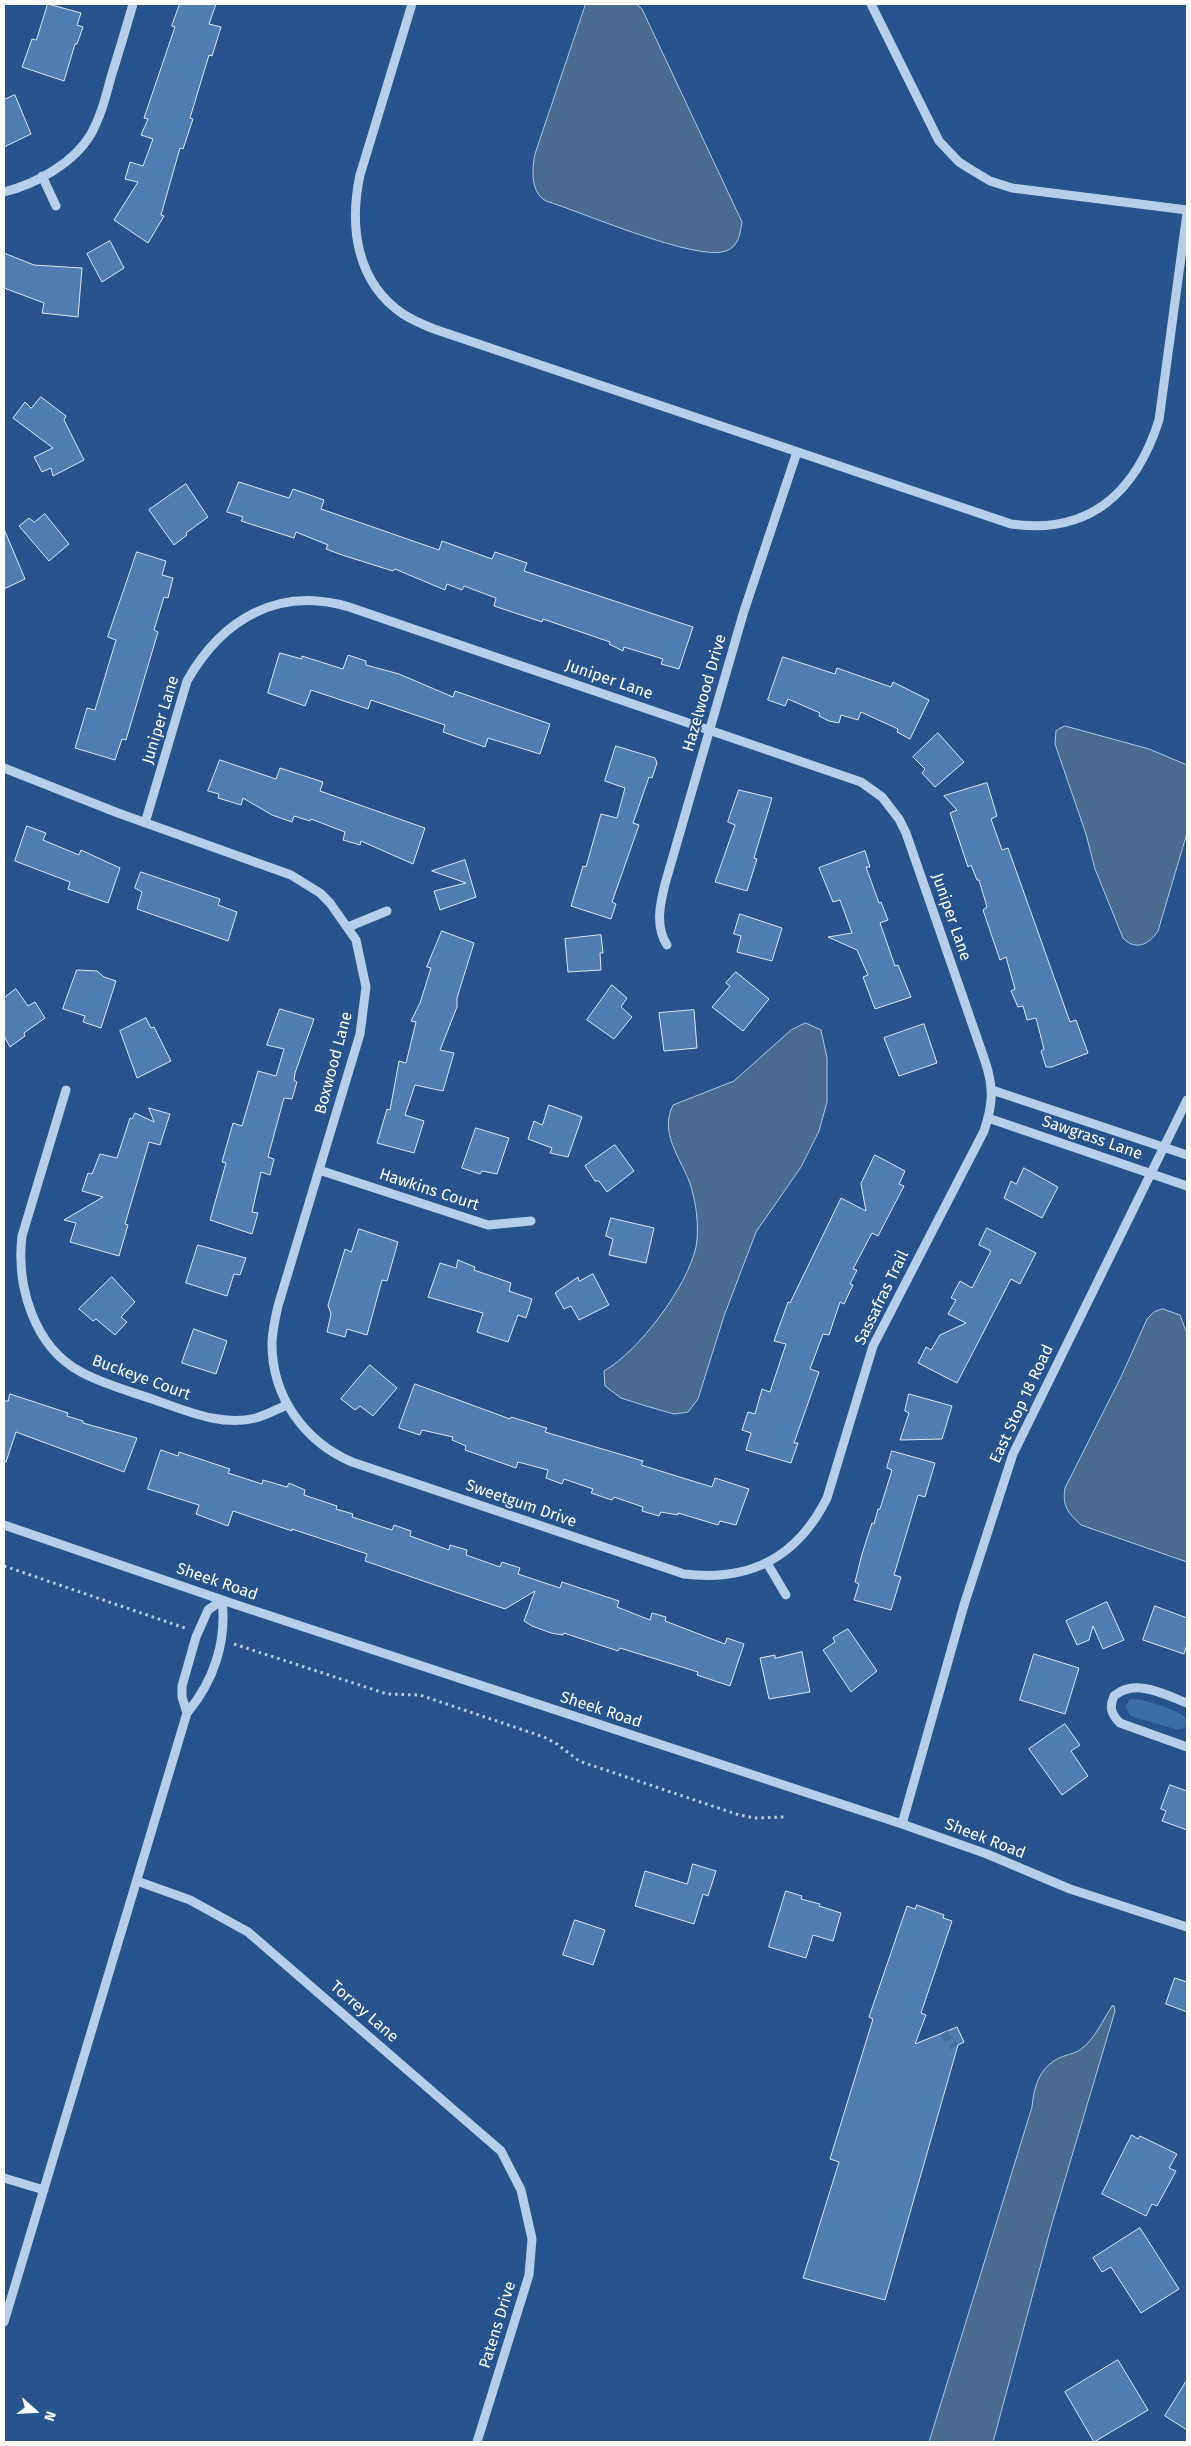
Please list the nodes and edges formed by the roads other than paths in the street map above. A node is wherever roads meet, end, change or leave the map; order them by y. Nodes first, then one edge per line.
1 (133, 4) edge
2 (412, 4) edge
3 (871, 4) edge
4 (42, 176) junction
5 (4, 192) edge
6 (56, 206) dead end
7 (1187, 212) edge
8 (1186, 226) edge
9 (797, 452) junction
10 (710, 730) junction
11 (4, 768) edge
12 (146, 823) junction
13 (387, 911) dead end
14 (348, 927) junction
15 (666, 945) dead end
16 (66, 1090) dead end
17 (992, 1090) junction
18 (1187, 1100) edge
19 (988, 1118) junction
20 (1164, 1148) junction
21 (1187, 1155) edge
22 (319, 1170) junction
23 (1151, 1174) junction
24 (1187, 1186) edge
25 (531, 1221) dead end
26 (288, 1405) junction
27 (4, 1525) edge
28 (767, 1563) junction
29 (786, 1595) dead end
30 (222, 1600) junction
31 (1187, 1703) edge
32 (187, 1713) junction
33 (1187, 1747) edge
34 (902, 1824) junction
35 (137, 1882) junction
36 (1187, 1927) edge
37 (4, 2178) edge
38 (44, 2190) junction
39 (528, 2214) joint
40 (4, 2322) edge
41 (477, 2442) edge

1 - 4 street
2 - 9 street
3 - 7 street
4 - 5 street
4 - 6 street
7 - 8 street
8 - 9 street
9 - 10 street, Hazelwood Drive
10 - 12 street, Juniper Lane
10 - 15 street, Hazelwood Drive
10 - 17 street, Juniper Lane
11 - 12 street, Boxwood Lane
12 - 14 street, Boxwood Lane
13 - 14 street
14 - 22 street, Boxwood Lane
16 - 26 street, Buckeye Court
17 - 19 street, Sassafras Trail
17 - 20 street, Sawgrass Lane
18 - 20 street, East Stop 18 Road
19 - 23 street, Sawgrass Lane
19 - 28 street, Sassafras Trail
20 - 21 street, Sawgrass Lane
20 - 23 street, East Stop 18 Road
22 - 25 street, Hawkins Court
22 - 26 street, Boxwood Lane
23 - 24 street, Sawgrass Lane
23 - 34 street, East Stop 18 Road
26 - 28 street, Sweetgum Drive
27 - 30 street, Sheek Road
28 - 29 street
30 - 32 street
30 - 32 street
30 - 34 street, Sheek Road
31 - 33 street
32 - 35 street
34 - 36 street, Sheek Road
35 - 38 street
35 - 39 street, Torrey Lane
37 - 38 street
38 - 40 street
39 - 41 street, Patens Drive

